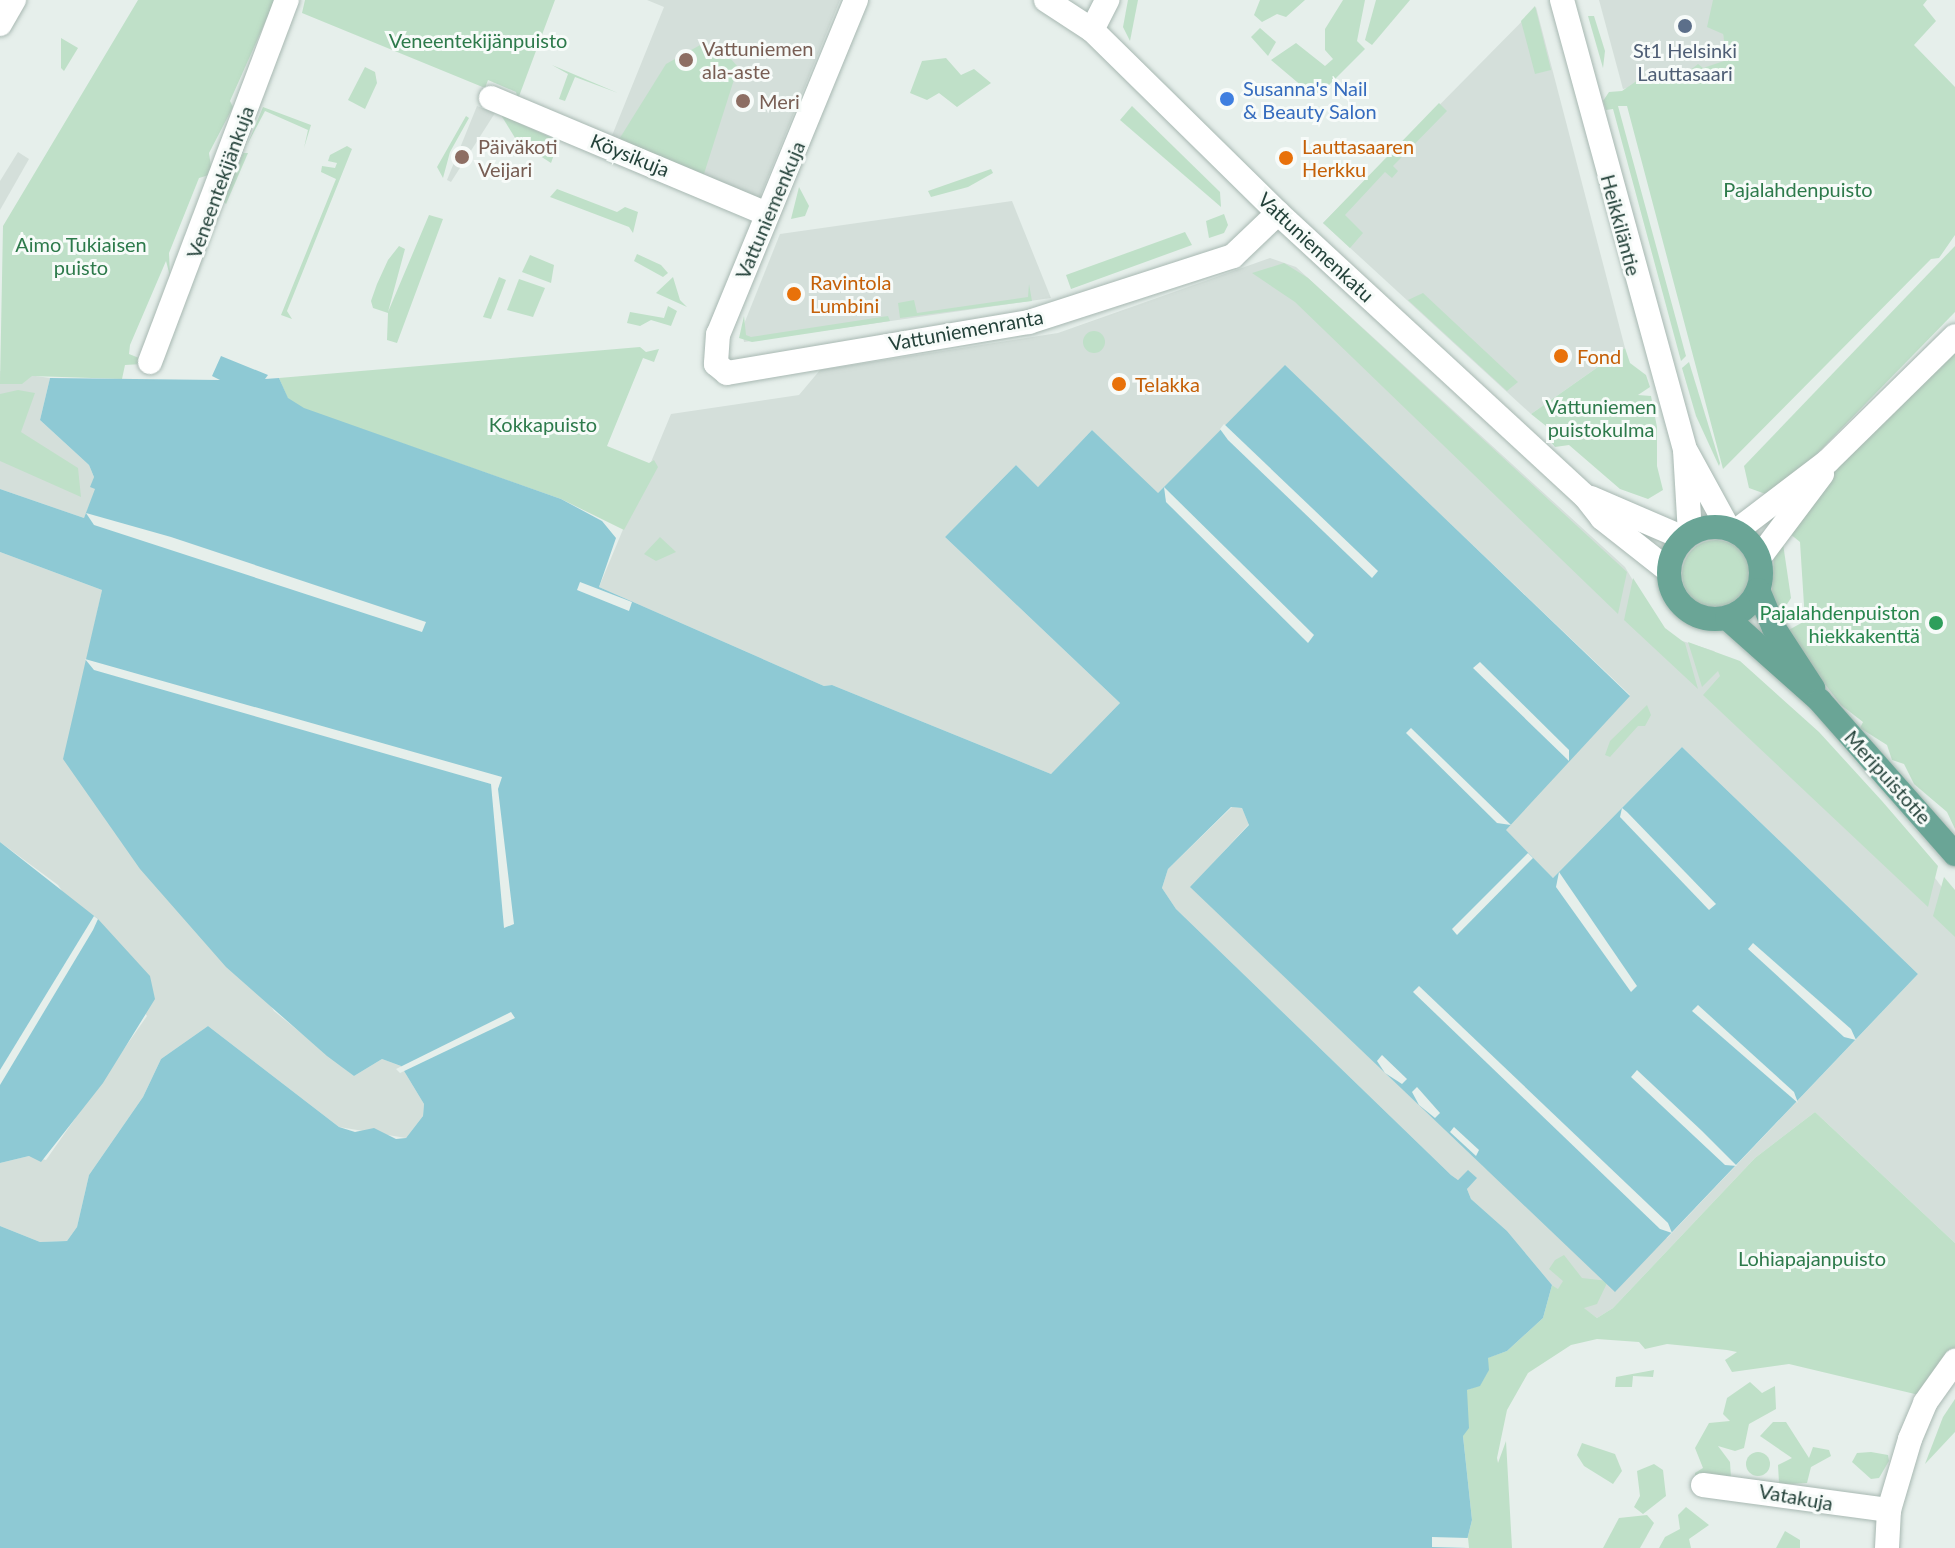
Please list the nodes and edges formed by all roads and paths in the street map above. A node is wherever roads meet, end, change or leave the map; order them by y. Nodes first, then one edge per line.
1 (14, 0) edge
2 (287, 0) edge
3 (856, 0) edge
4 (1046, 0) edge
5 (1107, 0) edge
6 (1562, 0) edge
7 (0, 24) edge
8 (1092, 30) junction
9 (491, 98) dead end
10 (1278, 213) junction
11 (767, 214) junction
12 (1955, 336) edge
13 (150, 362) dead end
14 (727, 373) joint
15 (1685, 450) junction
16 (1828, 461) junction
17 (1585, 496) junction
18 (1732, 530) junction
19 (1687, 536) junction
20 (1759, 558) junction
21 (1668, 570) junction
22 (1758, 590) junction
23 (1727, 618) junction
24 (1820, 701) junction
25 (1955, 854) edge
26 (1955, 1361) edge
27 (1703, 1485) dead end
28 (1889, 1510) junction
29 (1887, 1548) edge

1 - 7 street
2 - 13 street, Veneentekijänkuja
3 - 11 street, Vattuniemenkuja
4 - 8 street, Vattuniemenkatu
5 - 8 street
6 - 15 street, Heikkiläntie
8 - 10 street, Vattuniemenkatu
9 - 11 street, Köysikuja
10 - 14 street, Vattuniemenranta
10 - 17 street, Vattuniemenkatu
11 - 14 street, Vattuniemenkuja
12 - 16 street
15 - 18 street, Heikkiläntie
15 - 19 street, Heikkiläntie
16 - 18 street
16 - 20 street
17 - 19 street, Vattuniemenkatu
17 - 21 street, Vattuniemenkatu
18 - 19 main road
18 - 20 main road
19 - 21 main road
20 - 22 main road
21 - 23 main road
22 - 23 main road
22 - 24 main road, Meripuistotie
23 - 24 main road, Meripuistotie
24 - 25 main road, Meripuistotie
26 - 28 street
27 - 28 street, Vatakuja
28 - 29 street

